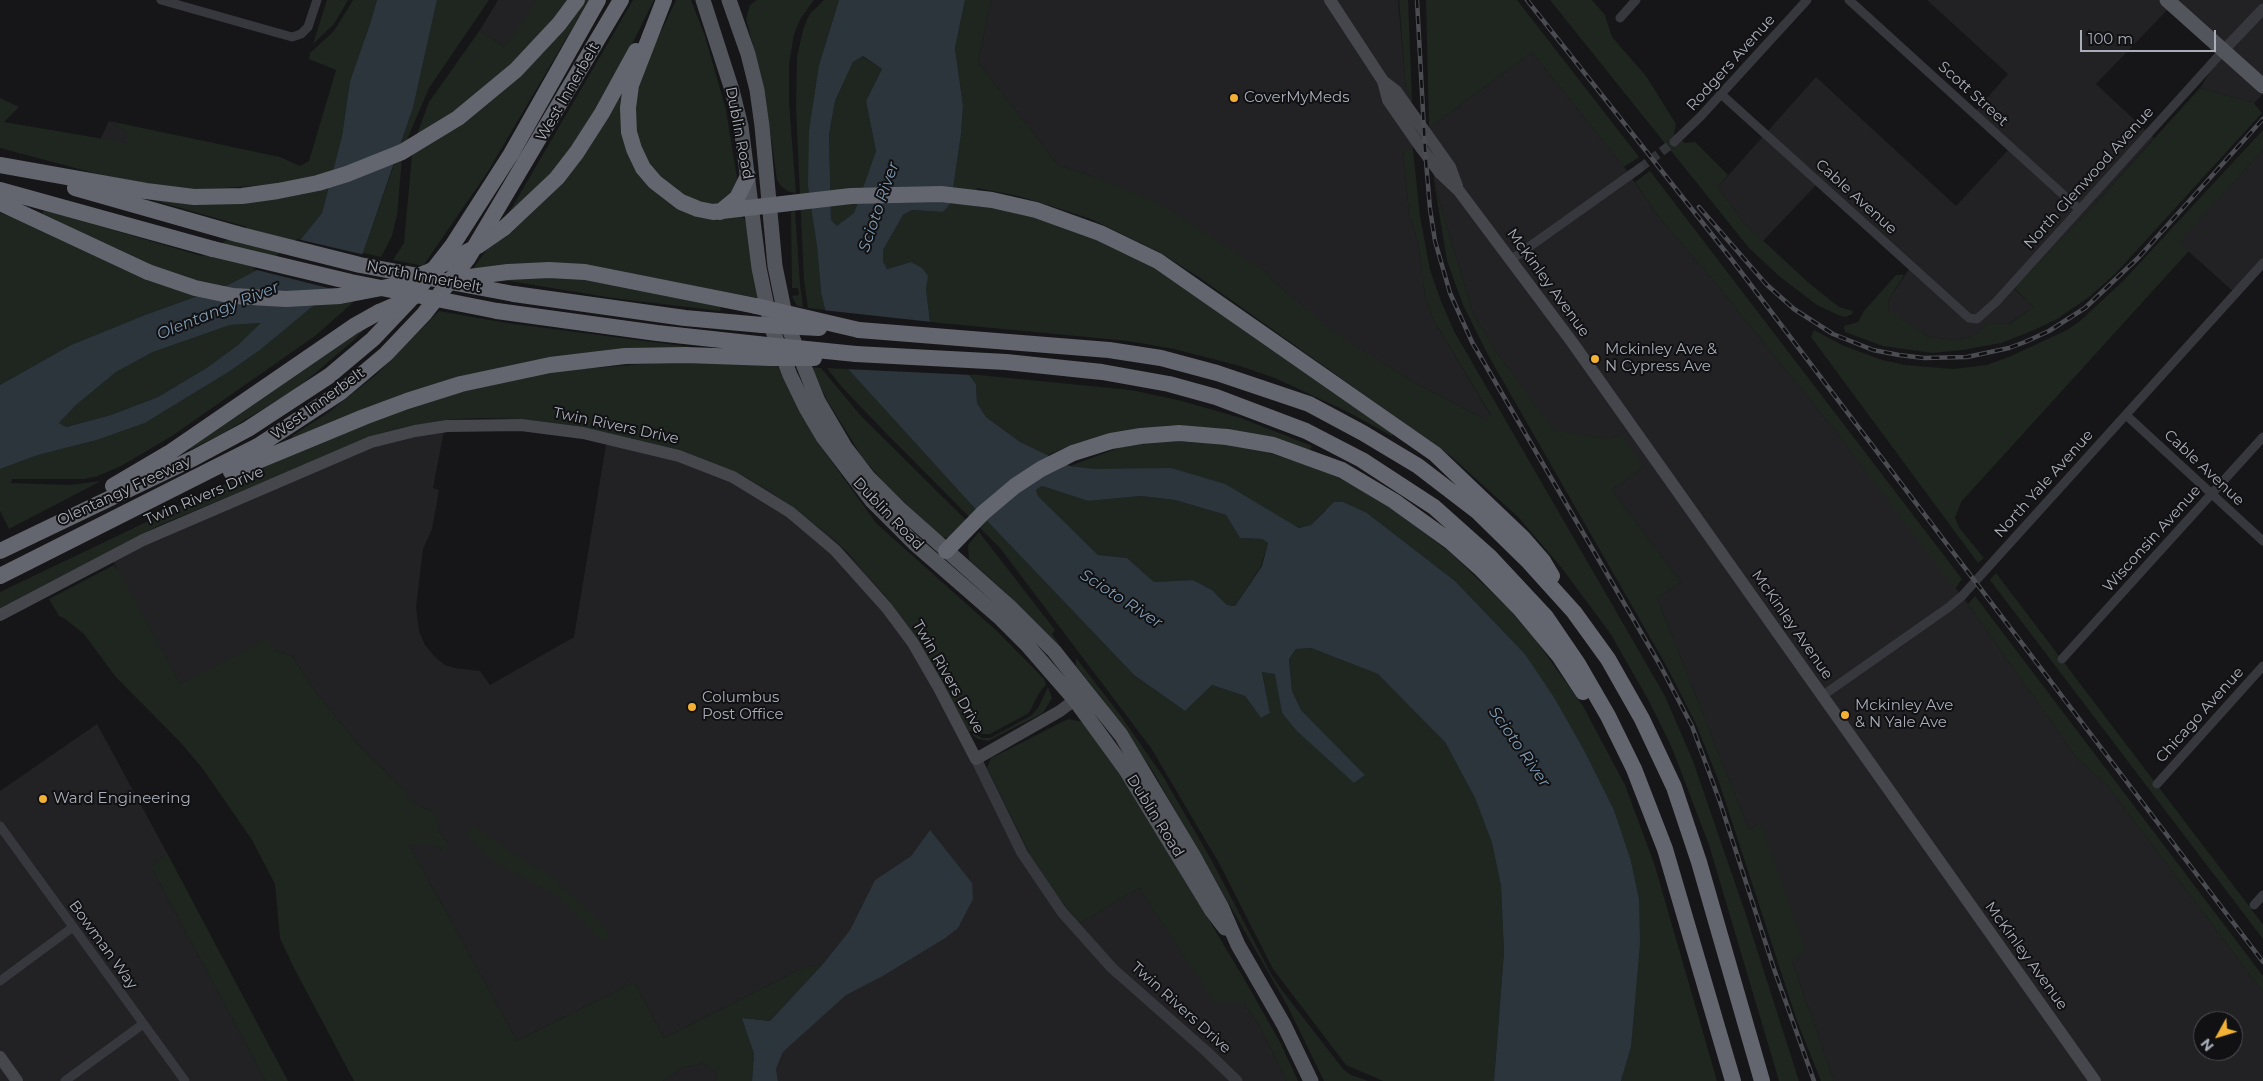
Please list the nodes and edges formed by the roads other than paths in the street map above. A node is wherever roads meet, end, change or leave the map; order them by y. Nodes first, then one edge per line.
1 (161, 0) edge
2 (317, 0) edge
3 (577, 0) edge
4 (598, 0) edge
5 (621, 0) edge
6 (664, 0) edge
7 (730, 0) edge
8 (1330, 0) edge
9 (1636, 0) edge
10 (1807, 0) edge
11 (1849, 0) edge
12 (2167, 0) edge
13 (705, 5) edge
14 (2263, 9) edge
15 (1620, 18) dead end
16 (2223, 51) junction
17 (2263, 86) edge
18 (1721, 94) junction
19 (1674, 142) tunnel mouth
20 (0, 166) edge
21 (1640, 168) tunnel mouth
22 (748, 176) junction
23 (0, 190) edge
24 (0, 203) edge
25 (760, 206) junction
26 (2079, 209) junction
27 (720, 212) junction
28 (1512, 260) junction
29 (2263, 263) edge
30 (1973, 319) joint
31 (859, 330) junction
32 (769, 352) junction
33 (800, 395) junction
34 (2126, 415) junction
35 (248, 429) joint
36 (2263, 438) edge
37 (2212, 494) junction
38 (81, 535) junction
39 (30, 536) junction
40 (2263, 541) edge
41 (0, 551) edge
42 (946, 551) junction
43 (0, 576) edge
44 (1574, 612) junction
45 (0, 614) edge
46 (2062, 659) dead end
47 (2263, 666) edge
48 (1081, 695) junction
49 (1822, 696) junction
50 (976, 759) junction
51 (1634, 769) junction
52 (2157, 784) dead end
53 (0, 826) edge
54 (2263, 895) edge
55 (2254, 905) dead end
56 (73, 927) junction
57 (0, 981) edge
58 (143, 1024) junction
59 (0, 1058) edge
60 (17, 1081) edge
61 (65, 1081) edge
62 (185, 1081) edge
63 (1237, 1081) edge
64 (1311, 1081) edge
65 (1733, 1081) edge
66 (1762, 1081) edge
67 (2095, 1081) edge

1 - 2 street
3 - 20 highway
4 - 35 highway, West Innerbelt
5 - 38 highway, West Innerbelt
6 - 24 highway, bridge
6 - 27 highway
7 - 13 main road
7 - 25 main road, Dublin Road
8 - 28 main road, McKinley Avenue
9 - 15 street
10 - 18 street, Rodgers Avenue
11 - 26 street, Scott Street
12 - 16 main road
13 - 22 main road, Dublin Road
14 - 16 street
16 - 17 main road
16 - 26 street, North Glenwood Avenue
18 - 19 street, Rodgers Avenue
18 - 30 street, Cable Avenue
20 - 31 highway, North Innerbelt, bridge
21 - 28 street
22 - 25 main road, Dublin Road
22 - 27 highway
23 - 32 highway, North Innerbelt, bridge
25 - 27 highway
25 - 33 main road, Dublin Road
25 - 42 main road, Dublin Road
25 - 44 highway
26 - 30 street, North Glenwood Avenue
28 - 49 main road, McKinley Avenue
29 - 34 street, North Yale Avenue
31 - 39 highway, bridge
31 - 44 highway
32 - 38 highway
32 - 51 highway, bridge
33 - 42 main road
33 - 48 main road, Dublin Road
34 - 37 street, Cable Avenue
34 - 49 street, North Yale Avenue
35 - 39 highway, Olentangy Freeway
36 - 37 street, Wisconsin Avenue
37 - 40 street, Cable Avenue
37 - 46 street, Wisconsin Avenue
38 - 43 highway, Olentangy Freeway
39 - 41 highway, Olentangy Freeway
42 - 48 main road, Dublin Road
42 - 51 highway
44 - 66 highway
45 - 50 main road, Twin Rivers Drive
47 - 52 street, Chicago Avenue
48 - 50 main road, Twin Rivers Drive
48 - 64 main road, Dublin Road
49 - 67 main road, McKinley Avenue
50 - 63 street, Twin Rivers Drive
51 - 65 highway
53 - 56 street, Bowman Way
54 - 55 street
56 - 57 street
56 - 58 street, Bowman Way
58 - 61 street
58 - 62 street, Bowman Way
59 - 60 main road

